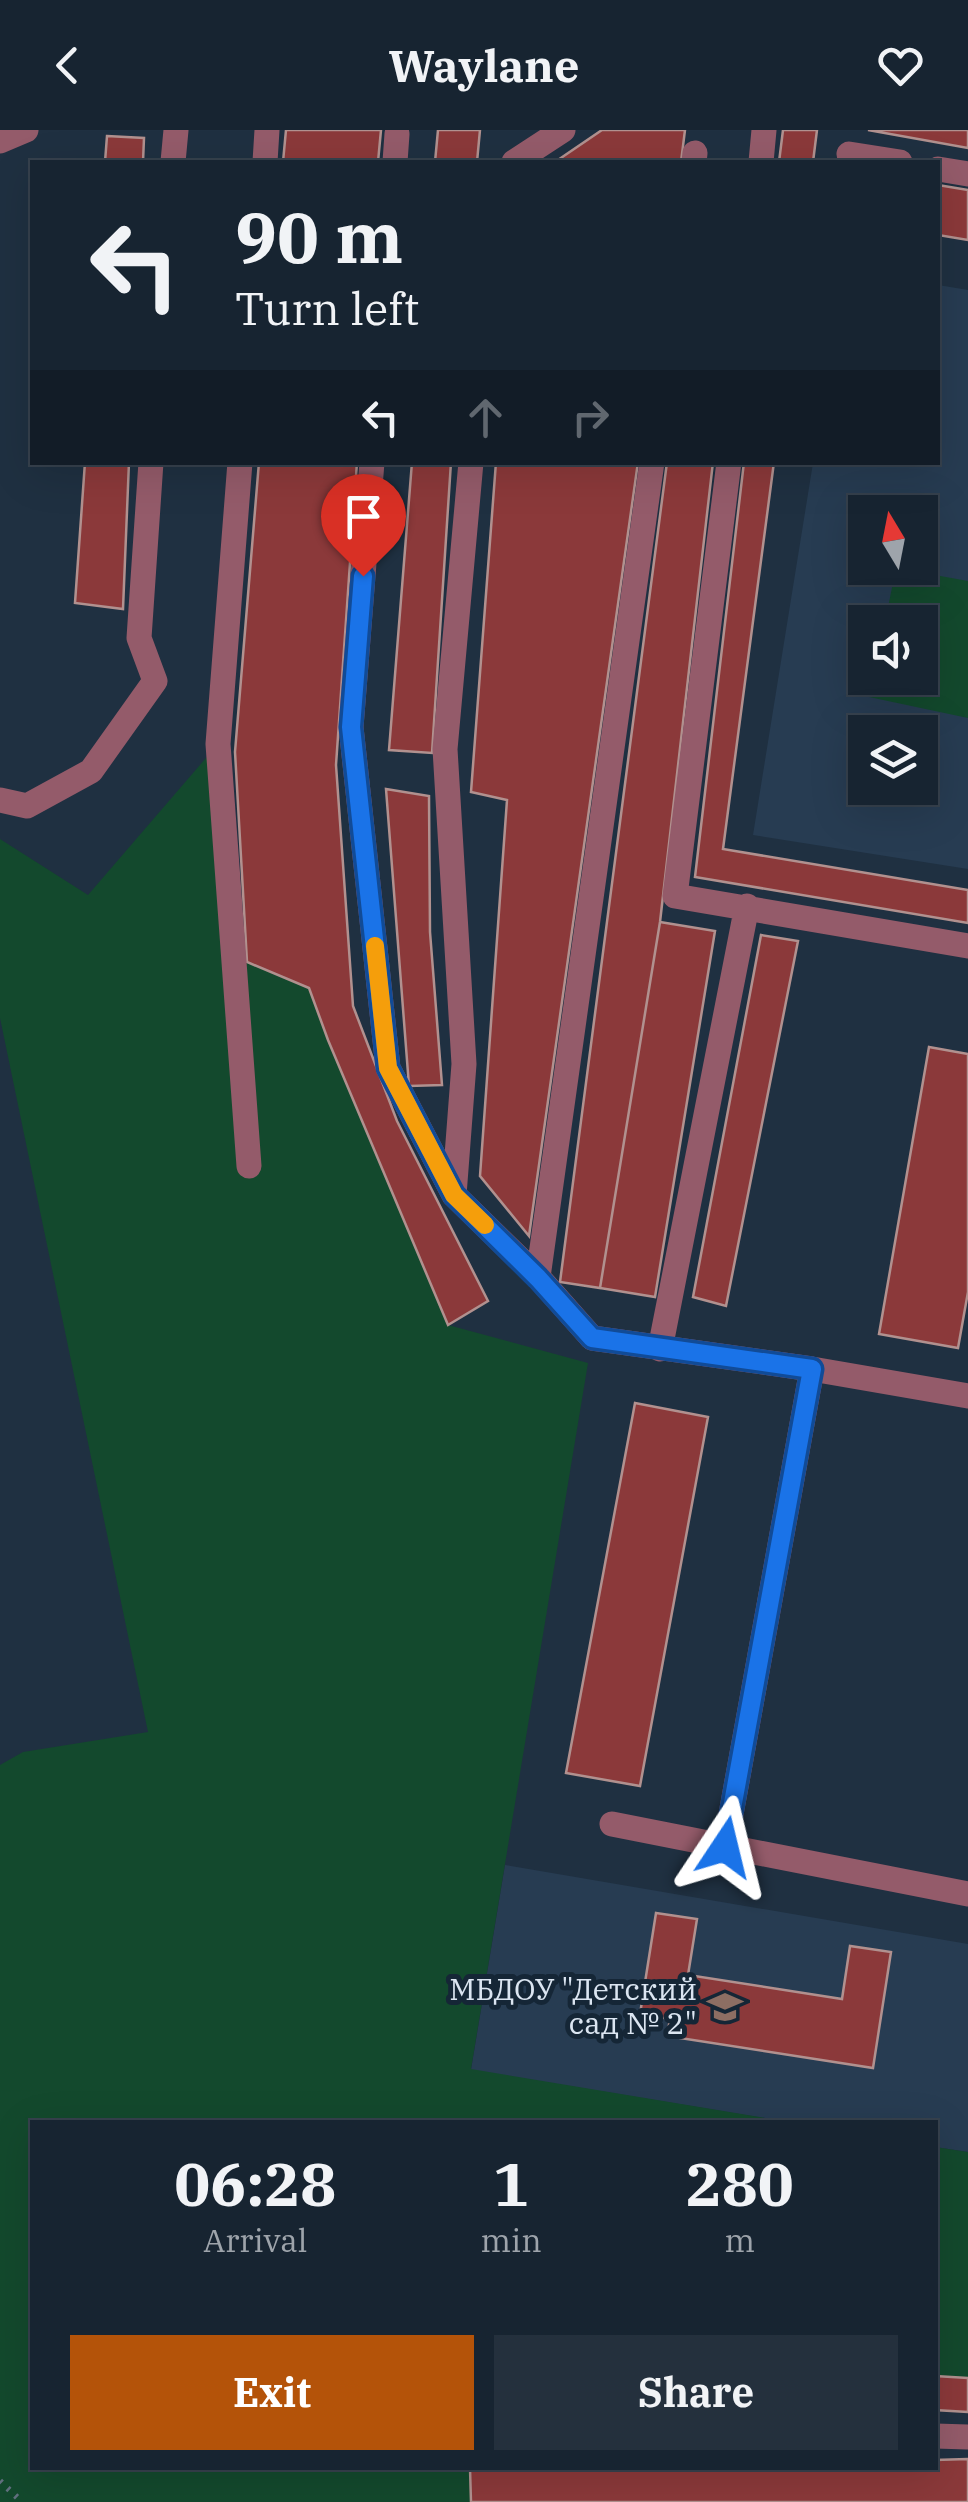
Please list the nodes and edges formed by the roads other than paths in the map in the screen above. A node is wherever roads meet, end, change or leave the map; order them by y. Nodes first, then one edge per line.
1 (26, 130) edge
2 (176, 130) edge
3 (267, 130) edge
4 (563, 130) edge
5 (764, 130) edge
6 (397, 134) dead end
7 (0, 140) edge
8 (849, 154) dead end
9 (173, 160) edge
10 (264, 160) edge
11 (395, 160) edge
12 (517, 160) edge
13 (760, 160) edge
14 (887, 160) edge
15 (940, 169) edge
16 (968, 174) edge
17 (152, 465) edge
18 (240, 465) edge
19 (372, 465) edge
20 (471, 465) edge
21 (652, 465) edge
22 (729, 465) edge
23 (0, 800) edge
24 (747, 906) junction
25 (968, 946) edge
26 (249, 1166) dead end
27 (454, 1195) junction
28 (538, 1278) junction
29 (660, 1350) junction
30 (812, 1369) junction
31 (968, 1396) edge
32 (612, 1824) dead end
33 (725, 1847) junction
34 (968, 1894) edge
35 (938, 2436) edge
36 (968, 2437) edge

1 - 7 street
2 - 9 street
3 - 10 street
4 - 12 street
5 - 13 street
6 - 11 street
8 - 14 street
15 - 16 street
17 - 23 street
18 - 26 street
19 - 27 street
20 - 27 street
21 - 28 street
22 - 24 street
24 - 25 street
24 - 29 street
27 - 28 street
28 - 29 street
29 - 30 street
30 - 31 street
30 - 33 street
32 - 33 street
33 - 34 street
35 - 36 street

